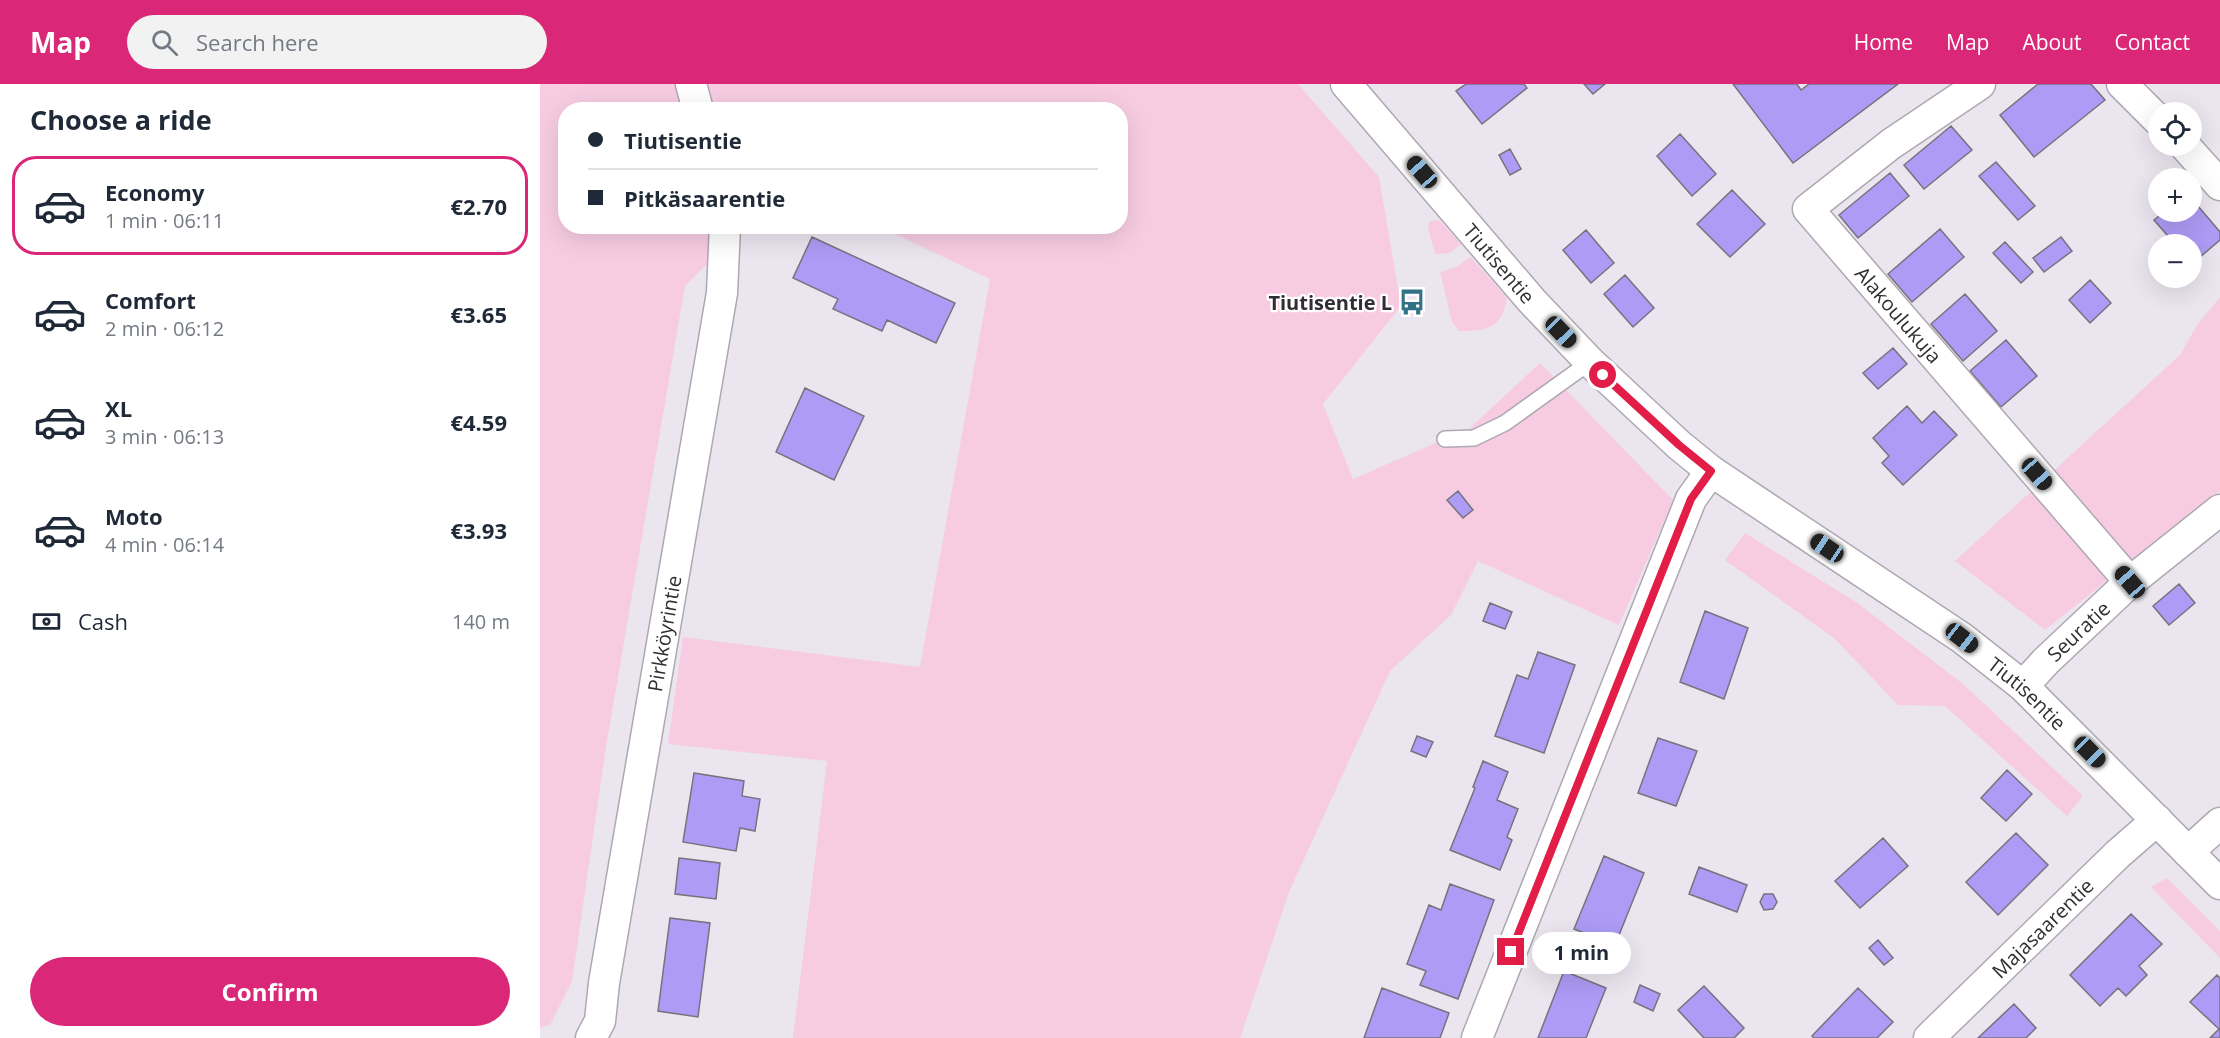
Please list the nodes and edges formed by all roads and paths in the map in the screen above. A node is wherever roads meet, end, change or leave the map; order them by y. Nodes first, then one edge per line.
1 (691, 84) edge
2 (1346, 84) edge
3 (1980, 84) edge
4 (2122, 84) edge
5 (696, 102) edge
6 (2148, 110) edge
7 (2194, 156) edge
8 (2220, 185) edge
9 (725, 234) edge
10 (1590, 362) junction
11 (1445, 439) dead end
12 (1711, 471) junction
13 (2220, 510) edge
14 (2130, 582) junction
15 (2023, 686) junction
16 (2157, 820) junction
17 (2220, 823) edge
18 (2188, 852) junction
19 (2220, 884) edge
20 (591, 1038) edge
21 (1477, 1038) edge
22 (1929, 1038) edge

1 - 5 street
2 - 10 street, Tiutisentie
3 - 14 street, Alakoulukuja
4 - 6 street
7 - 8 street
9 - 20 street, Pirkköyrintie
10 - 11 lane
10 - 12 street, Tiutisentie
12 - 15 street, Tiutisentie
12 - 21 street
13 - 14 street, Seuratie
14 - 15 street, Seuratie
15 - 16 street, Tiutisentie
16 - 18 street, Tiutisentie
16 - 22 street, Majasaarentie
17 - 18 street
18 - 19 street, Tiutisentie

